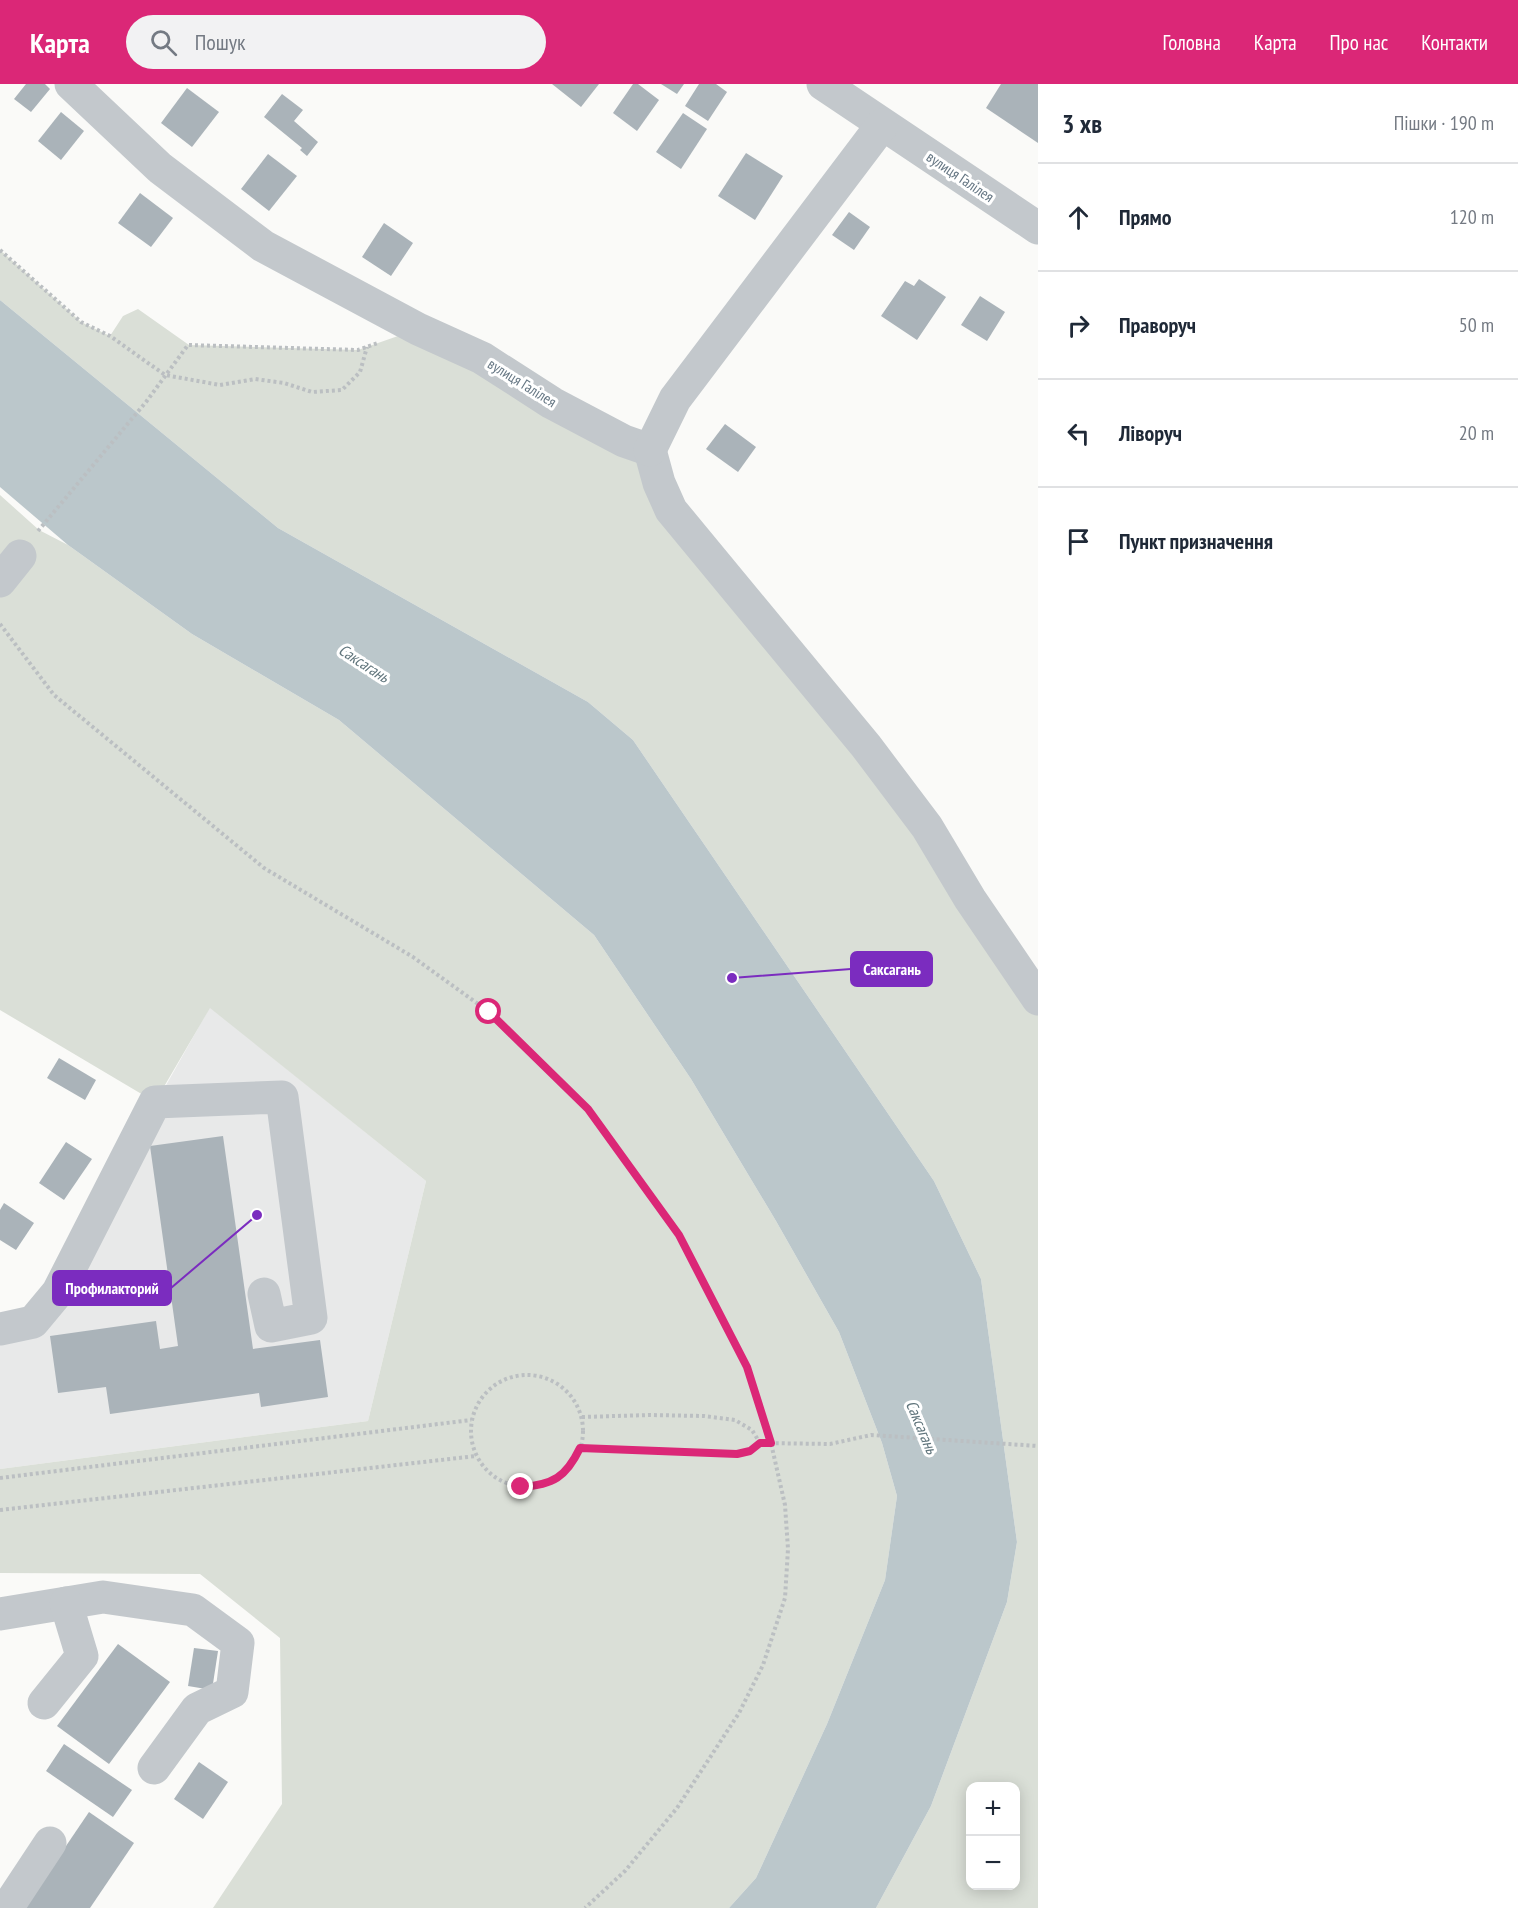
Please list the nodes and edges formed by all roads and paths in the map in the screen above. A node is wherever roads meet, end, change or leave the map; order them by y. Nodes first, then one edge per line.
1 (71, 84) edge
2 (823, 84) edge
3 (882, 125) junction
4 (1038, 228) edge
5 (0, 250) edge
6 (367, 347) dead end
7 (358, 350) dead end
8 (165, 375) junction
9 (650, 450) junction
10 (10, 568) edge
11 (0, 624) edge
12 (1038, 999) edge
13 (264, 1294) dead end
14 (0, 1329) edge
15 (582, 1417) junction
16 (471, 1420) junction
17 (760, 1443) junction
18 (771, 1443) junction
19 (1038, 1446) edge
20 (580, 1448) junction
21 (476, 1456) junction
22 (0, 1478) edge
23 (0, 1510) edge
24 (66, 1603) junction
25 (0, 1614) edge
26 (44, 1703) dead end
27 (153, 1768) dead end
28 (50, 1843) dead end
29 (7, 1908) edge
30 (585, 1908) edge

1 - 9 street, вулиця Галілея
2 - 3 street, вулиця Галілея
3 - 4 street, вулиця Галілея
3 - 9 street
5 - 8 path
6 - 8 path
7 - 8 path
8 - 10 path
9 - 12 street
11 - 18 path
13 - 14 street
15 - 16 path
15 - 17 path
15 - 20 path
16 - 21 path
16 - 22 path
17 - 18 path
17 - 20 path
18 - 19 path
18 - 30 path
20 - 21 path
21 - 23 path
24 - 25 street
24 - 26 street
24 - 27 street
28 - 29 street

